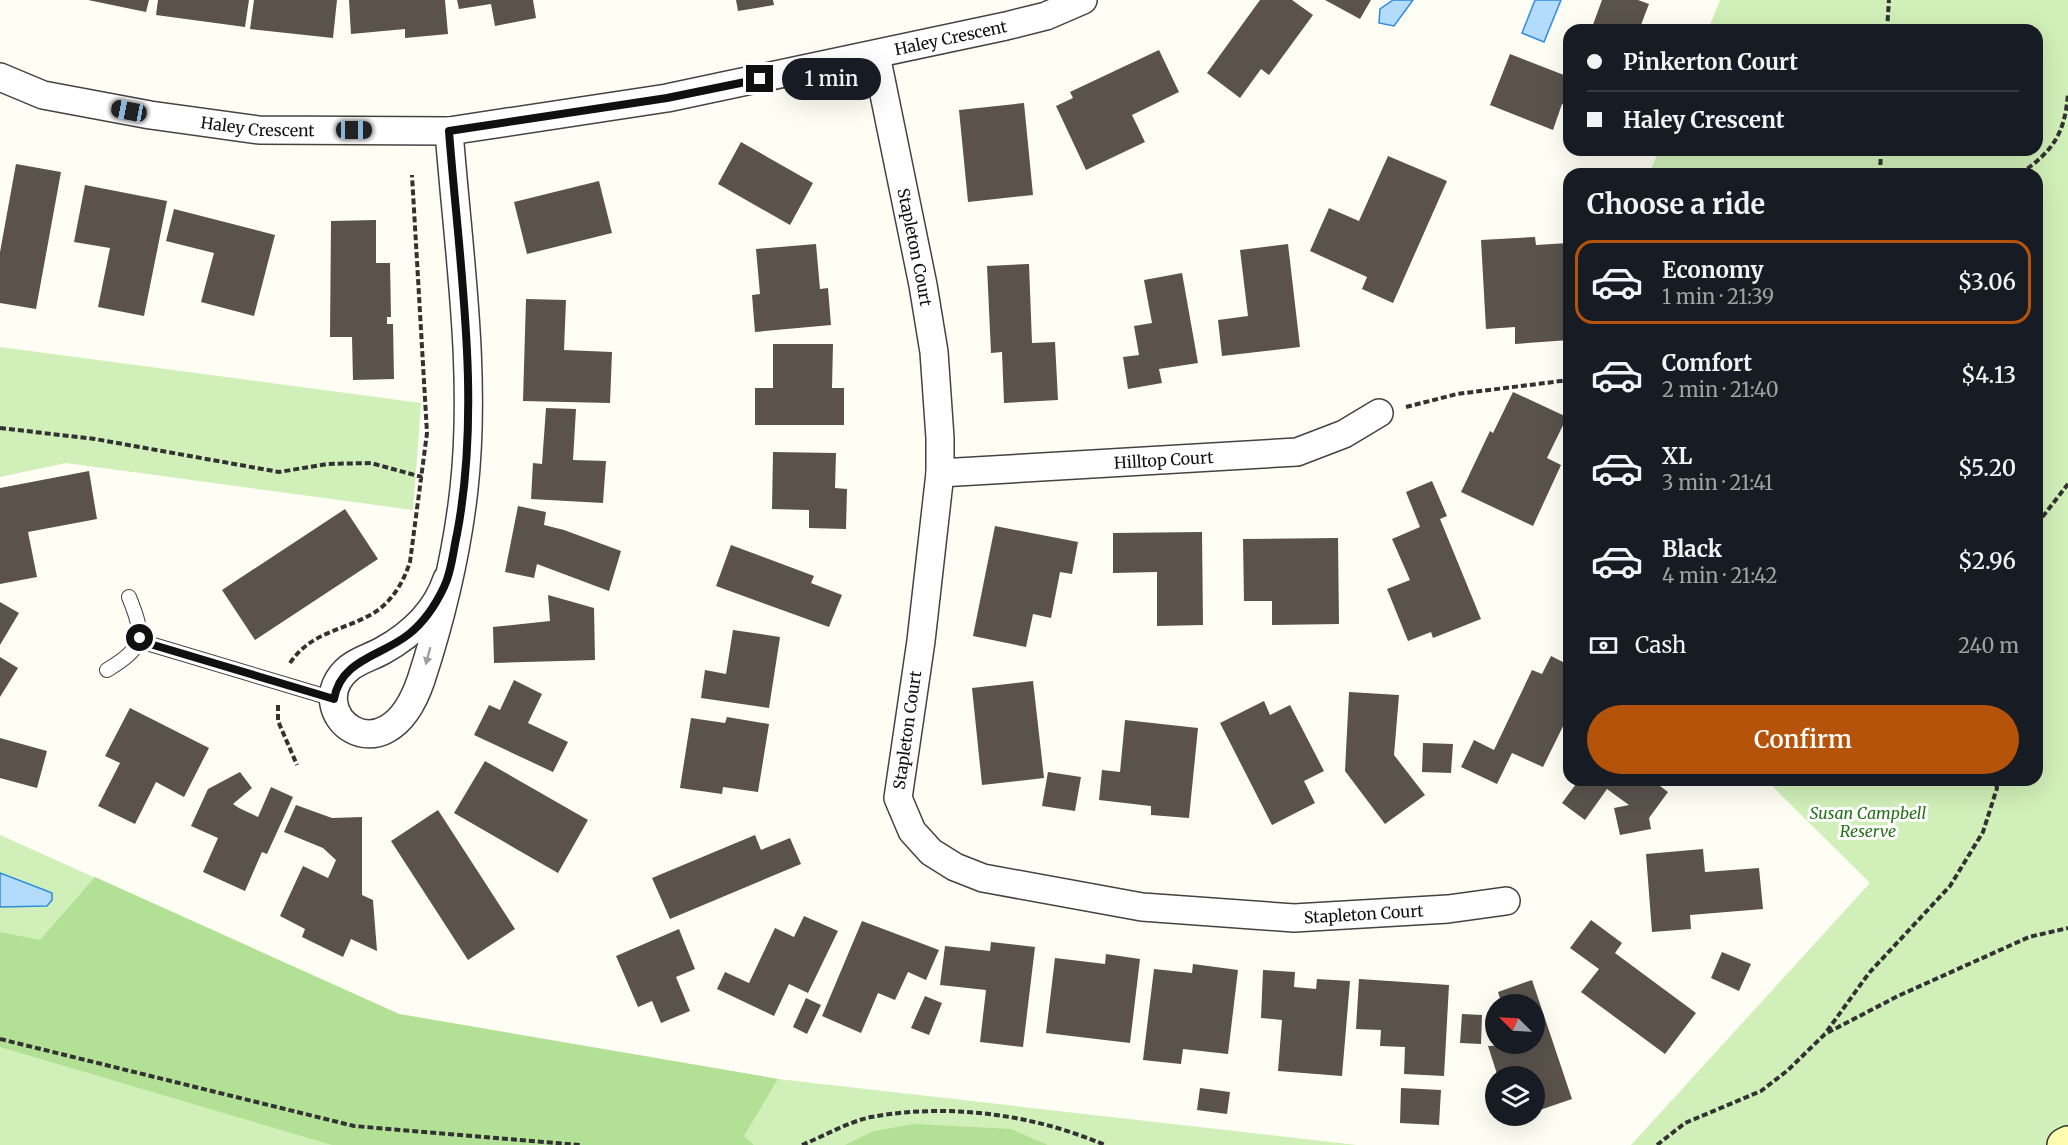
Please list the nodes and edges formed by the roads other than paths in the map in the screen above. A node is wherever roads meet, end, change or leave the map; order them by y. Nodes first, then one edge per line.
1 (1083, 0) edge
2 (876, 55) junction
3 (0, 77) edge
4 (449, 131) junction
5 (1379, 413) road end
6 (940, 473) junction
7 (447, 579) junction
8 (129, 597) dead end
9 (140, 641) junction
10 (107, 670) dead end
11 (334, 699) junction
12 (1506, 901) dead end

1 - 2 street, Haley Crescent
2 - 4 street, Haley Crescent
2 - 6 street, Stapleton Court
3 - 4 street, Haley Crescent
4 - 7 street
5 - 6 street, Hilltop Court
6 - 12 street, Stapleton Court
7 - 11 street
7 -> 11 street
8 - 9 lane
9 - 10 lane
9 - 11 lane

